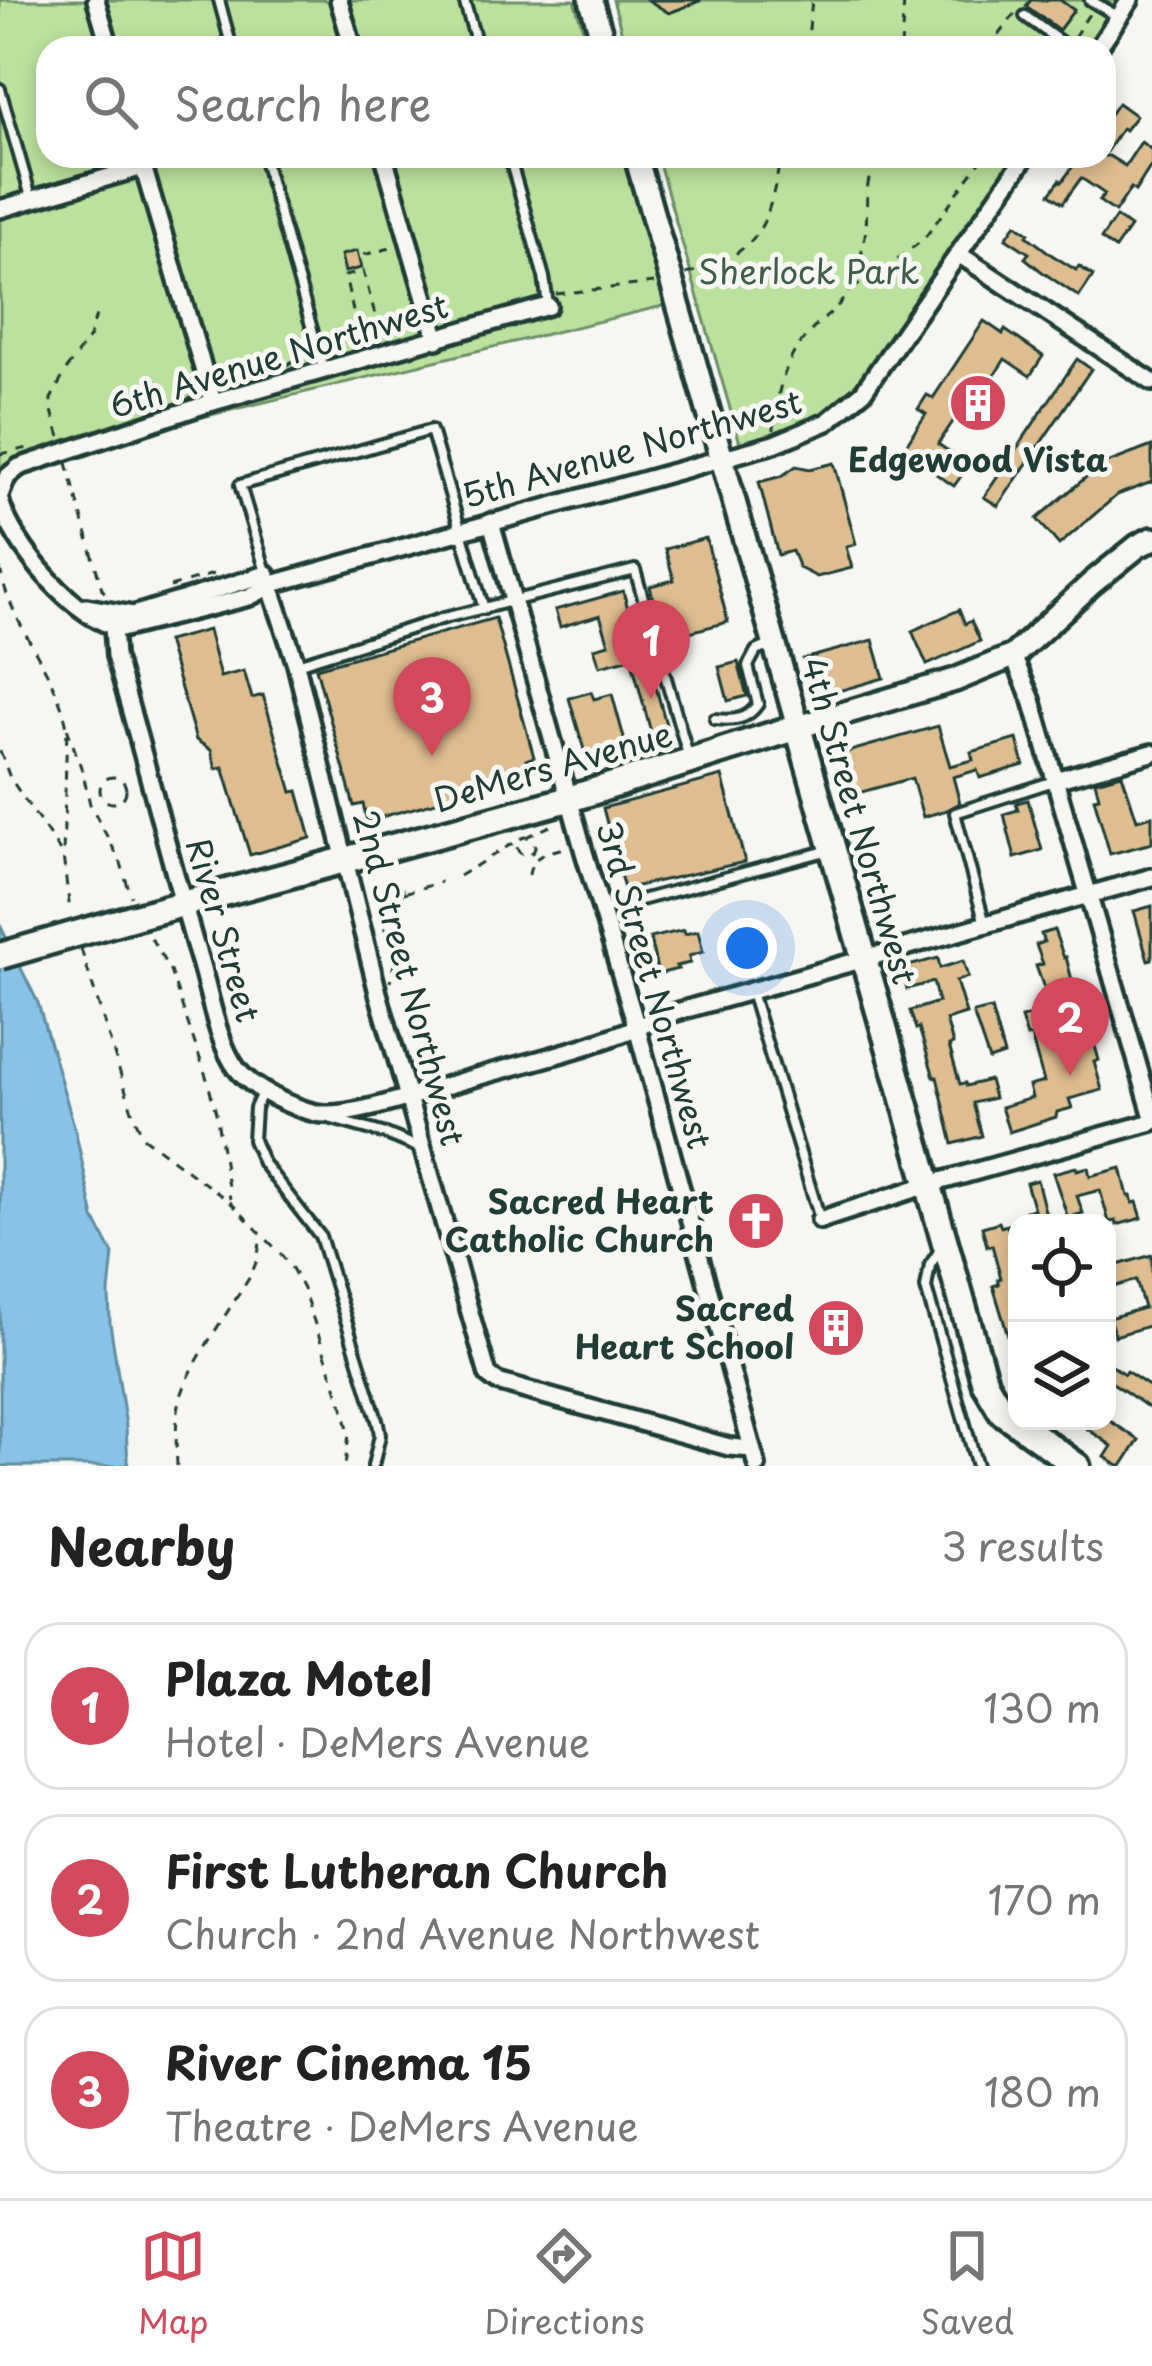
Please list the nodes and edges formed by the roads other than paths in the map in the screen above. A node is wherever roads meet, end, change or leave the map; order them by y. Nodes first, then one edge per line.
1 (96, 0) edge
2 (219, 0) edge
3 (339, 0) edge
4 (464, 0) edge
5 (591, 0) edge
6 (1130, 0) edge
7 (1093, 2) edge
8 (1023, 11) road end
9 (1118, 17) junction
10 (106, 36) edge
11 (229, 36) edge
12 (350, 36) edge
13 (474, 36) edge
14 (602, 36) edge
15 (1053, 36) edge
16 (1106, 36) edge
17 (0, 89) edge
18 (125, 168) edge
19 (144, 168) edge
20 (266, 168) edge
21 (387, 168) edge
22 (512, 168) edge
23 (639, 168) edge
24 (1018, 168) edge
25 (32, 200) junction
26 (0, 208) edge
27 (960, 255) junction
28 (548, 306) joint
29 (436, 340) junction
30 (324, 371) junction
31 (1152, 382) edge
32 (213, 402) junction
33 (723, 460) junction
34 (0, 497) edge
35 (491, 522) junction
36 (461, 531) junction
37 (1152, 539) edge
38 (268, 579) junction
39 (513, 601) junction
40 (78, 604) junction
41 (484, 610) junction
42 (113, 627) junction
43 (775, 643) junction
44 (1013, 656) junction
45 (296, 664) junction
46 (715, 719) dead end
47 (798, 727) junction
48 (1152, 753) edge
49 (690, 762) junction
50 (1055, 780) junction
51 (567, 811) junction
52 (833, 849) junction
53 (347, 860) junction
54 (1152, 878) edge
55 (1088, 895) junction
56 (183, 905) junction
57 (602, 911) junction
58 (985, 924) junction
59 (0, 956) edge
60 (864, 958) junction
61 (751, 991) junction
62 (637, 1028) junction
63 (264, 1090) junction
64 (407, 1096) junction
65 (320, 1114) junction
66 (1152, 1118) edge
67 (423, 1150) junction
68 (927, 1185) junction
69 (820, 1220) joint
70 (944, 1244) junction
71 (754, 1458) edge
72 (374, 1466) edge
73 (977, 1466) edge
74 (1077, 1466) edge

1 - 10 street
2 - 11 lane
3 - 12 street
4 - 13 lane
5 - 14 street
6 - 9 street
7 - 9 lane
8 - 15 lane
9 - 16 street
17 - 25 lane
18 - 25 street
19 - 32 street
20 - 30 lane
21 - 29 street
22 - 28 lane
23 - 33 street, 4th Street Northwest
24 - 27 street, 5th Avenue Northwest
25 - 26 street
27 - 31 street
27 - 33 street, 5th Avenue Northwest
28 - 29 street, 6th Avenue Northwest
29 - 30 street, 6th Avenue Northwest
30 - 32 street, 6th Avenue Northwest
32 - 34 street, 6th Avenue Northwest
33 - 35 street, 5th Avenue Northwest
33 - 43 street, 4th Street Northwest
34 - 40 street
35 - 36 street, 5th Avenue Northwest
35 - 39 street, 3rd Street Northwest
36 - 38 street, 5th Avenue Northwest
36 - 38 lane
36 - 41 lane
37 - 44 street, DeMers Avenue
38 - 40 street
38 - 42 street
38 - 45 street, 2nd Street Northwest
39 - 41 lane
39 - 49 lane
39 - 51 street, 3rd Street Northwest
40 - 42 street
41 - 45 lane
42 - 56 street, River Street
43 - 46 lane
43 - 47 street, 4th Street Northwest
44 - 47 street, DeMers Avenue
44 - 50 street
45 - 53 street, 2nd Street Northwest
47 - 49 main road, DeMers Avenue
47 - 52 main road, 4th Street Northwest
48 - 50 street
49 - 51 main road, DeMers Avenue
50 - 55 street
50 - 58 lane
51 - 53 main road, DeMers Avenue
51 - 57 street, 3rd Street Northwest
52 - 57 lane
52 - 60 main road, 4th Street Northwest
53 - 56 main road, DeMers Avenue
53 - 64 street, 2nd Street Northwest
54 - 55 street
55 - 58 street
55 - 66 street
56 - 59 main road, DeMers Avenue, bridge
56 - 63 street, River Street
57 - 62 street, 3rd Street Northwest
58 - 60 street
60 - 61 street
60 - 68 main road, 4th Street Northwest
61 - 62 street
61 - 69 lane
62 - 64 street
62 - 71 street, 3rd Street Northwest
63 - 65 street, River Street
63 - 72 lane
64 - 65 street
64 - 67 street, 2nd Street Northwest
65 - 67 lane
66 - 68 street
67 - 71 street, 2nd Street Northwest
68 - 69 street
68 - 70 main road, 4th Street Northwest
70 - 73 lane
70 - 74 main road, 4th Street Northwest

